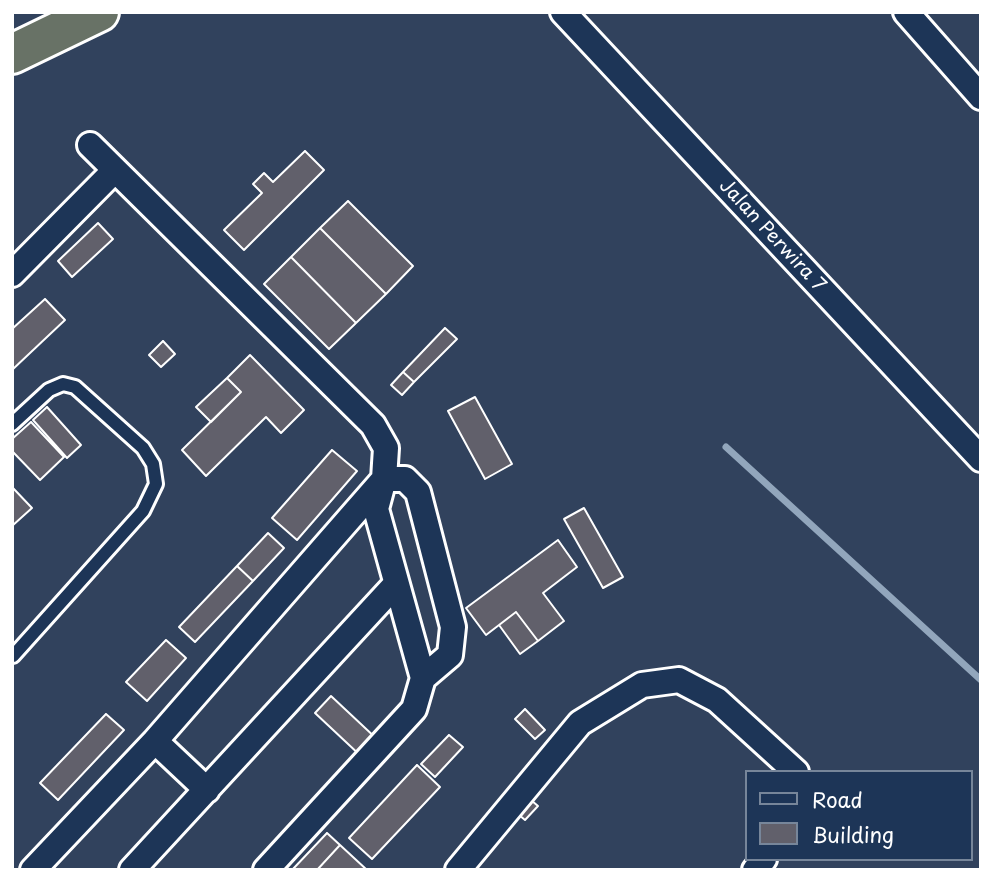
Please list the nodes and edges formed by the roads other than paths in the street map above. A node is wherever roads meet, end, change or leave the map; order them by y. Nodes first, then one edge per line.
1 (49, 12) edge
2 (71, 12) edge
3 (99, 12) edge
4 (563, 12) edge
5 (906, 12) edge
6 (12, 52) edge
7 (981, 97) edge
8 (90, 145) dead end
9 (114, 170) junction
10 (12, 274) edge
11 (12, 424) edge
12 (980, 456) edge
13 (384, 479) junction
14 (396, 584) junction
15 (13, 656) edge
16 (423, 678) junction
17 (155, 741) junction
18 (794, 770) edge
19 (208, 790) junction
20 (33, 870) edge
21 (132, 870) edge
22 (266, 870) edge
23 (458, 870) edge

1 - 6 highway
2 - 6 highway
3 - 6 highway
4 - 12 street, Jalan Perwira 7
5 - 7 street
8 - 9 street
9 - 10 street
9 - 13 street
11 - 15 lane
13 - 14 street
13 - 16 street
13 - 17 street
14 - 16 street
14 - 19 street
16 - 22 street
17 - 19 street
17 - 20 street
18 - 23 street
19 - 21 street

